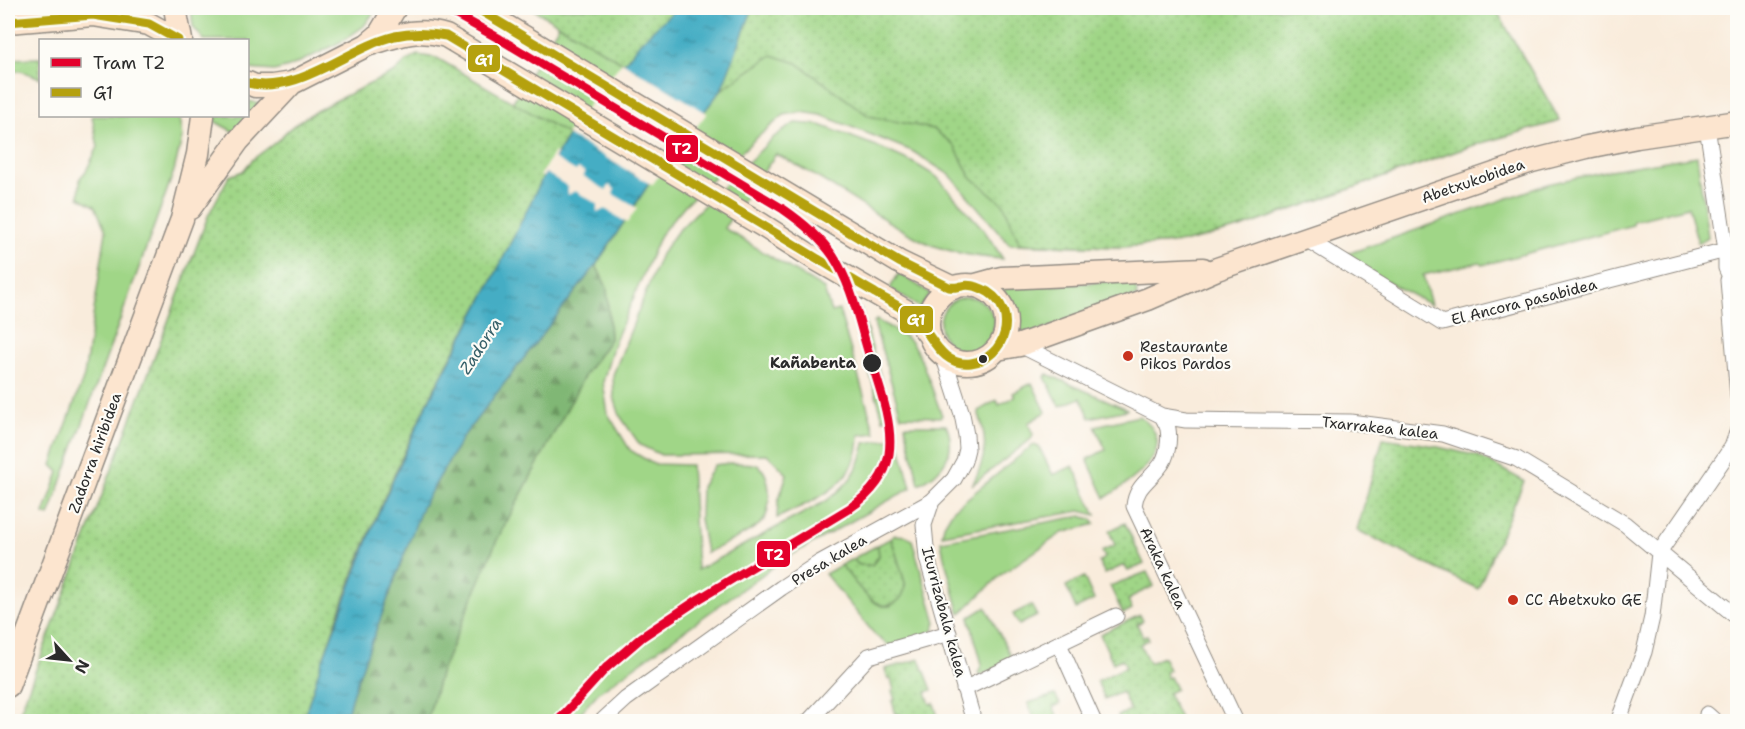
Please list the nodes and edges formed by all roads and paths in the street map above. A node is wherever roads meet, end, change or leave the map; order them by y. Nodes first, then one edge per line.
1 (175, 8) edge
2 (395, 8) edge
3 (476, 8) edge
4 (99, 11) edge
5 (8, 22) edge
6 (178, 39) edge
7 (180, 39) edge
8 (367, 45) junction
9 (249, 83) edge
10 (292, 83) junction
11 (203, 117) edge
12 (1737, 122) edge
13 (1707, 127) junction
14 (182, 219) junction
15 (1306, 239) junction
16 (1726, 250) junction
17 (1726, 268) junction
18 (1216, 269) junction
19 (963, 287) junction
20 (1737, 294) edge
21 (930, 336) junction
22 (1020, 345) junction
23 (997, 349) junction
24 (943, 355) junction
25 (1737, 397) edge
26 (1162, 416) junction
27 (1737, 430) edge
28 (932, 501) junction
29 (1659, 553) junction
30 (1116, 616) dead end
31 (1737, 618) edge
32 (948, 633) junction
33 (1059, 644) junction
34 (8, 686) edge
35 (964, 689) junction
36 (601, 722) edge
37 (808, 722) edge
38 (974, 722) edge
39 (1094, 722) edge
40 (1236, 722) edge
41 (1618, 722) edge

1 - 7 street
2 - 8 street, Zadorra hiribidea
3 - 19 street
4 - 5 street
4 - 6 street
8 - 10 street, Zadorra hiribidea
8 - 21 street
9 - 10 street, Zadorra hiribidea
10 - 14 street, Zadorra hiribidea
11 - 14 street, Zadorra hiribidea
12 - 13 street, Abetxukobidea
13 - 15 street, Abetxukobidea
13 - 16 street
14 - 34 street, Zadorra hiribidea
15 - 16 street, El Ancora pasabidea
15 - 18 street, Abetxukobidea
16 - 17 street
17 - 20 street
17 - 25 street
18 - 19 street, Abetxukobidea
18 - 22 street, Abetxukobidea
19 - 21 street
19 - 23 street
21 - 24 street
22 - 23 street, Abetxukobidea
22 - 26 street, Txarrakea kalea
23 - 24 street
24 - 28 street, Presa kalea
26 - 29 street, Txarrakea kalea
26 - 40 street, Araka kalea
27 - 29 street
28 - 32 street, Iturrizabala kalea
28 - 36 street, Presa kalea
29 - 31 street, Txarrakea kalea
29 - 41 street
30 - 33 street
32 - 35 street, Iturrizabala kalea
32 - 37 street
33 - 35 street
33 - 39 street
35 - 38 street, Iturrizabala kalea

